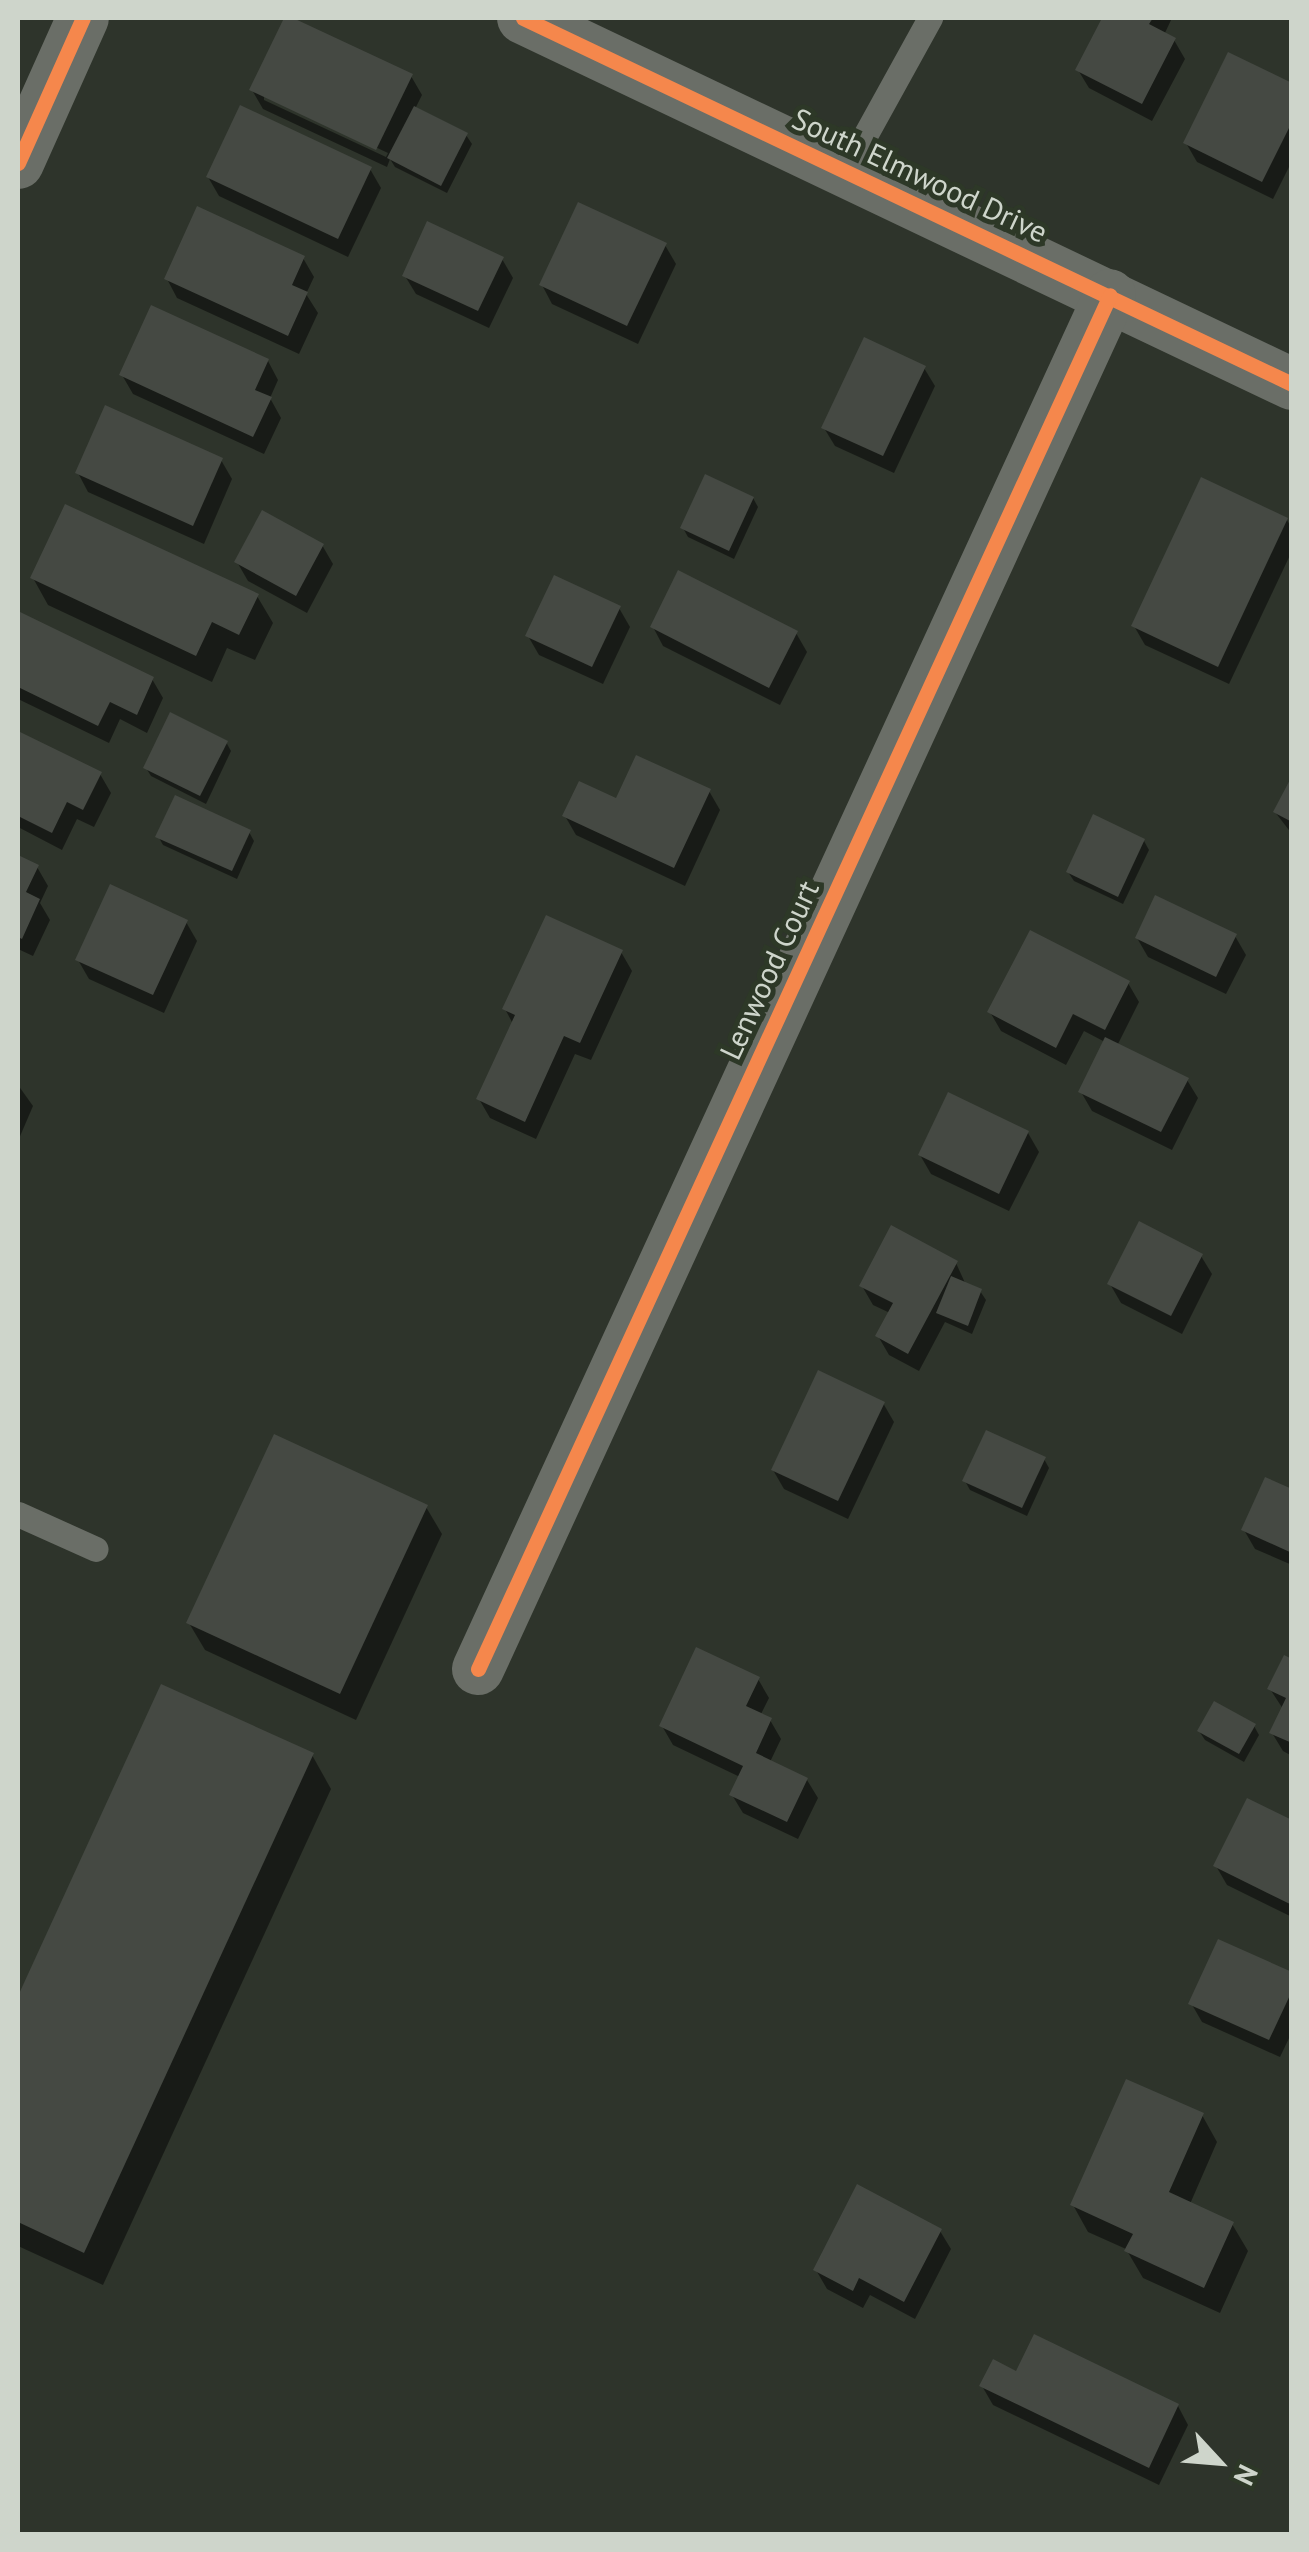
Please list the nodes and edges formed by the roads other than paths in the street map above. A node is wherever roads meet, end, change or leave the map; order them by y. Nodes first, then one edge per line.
1 (83, 18) edge
2 (524, 18) edge
3 (930, 18) edge
4 (18, 163) edge
5 (846, 170) junction
6 (1110, 294) junction
7 (1292, 384) edge
8 (18, 1514) edge
9 (96, 1549) dead end
10 (478, 1669) dead end

1 - 4 street
2 - 5 street, South Elmwood Drive
3 - 5 lane
5 - 6 street, South Elmwood Drive
6 - 7 street, South Elmwood Drive
6 - 10 street, Lenwood Court
8 - 9 lane

